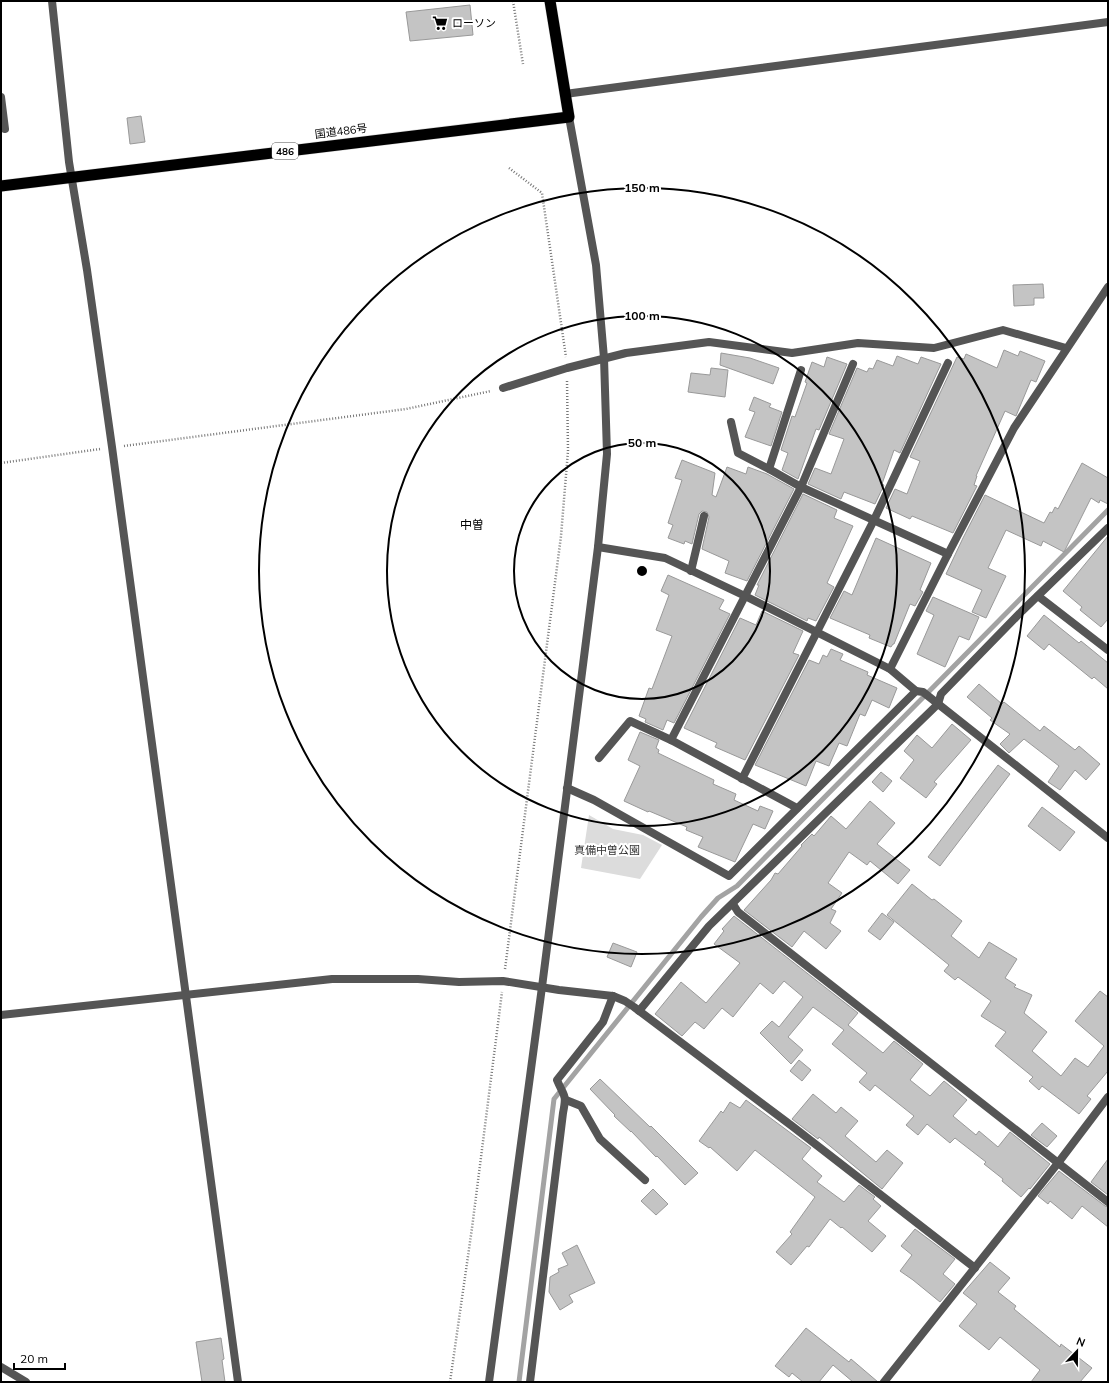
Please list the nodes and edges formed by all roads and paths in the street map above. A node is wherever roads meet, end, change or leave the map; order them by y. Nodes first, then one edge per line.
1 (52, 1) edge
2 (513, 1) edge
3 (550, 1) edge
4 (1108, 22) edge
5 (523, 64) dead end
6 (565, 94) junction
7 (1, 97) edge
8 (569, 117) junction
9 (5, 129) dead end
10 (509, 168) dead end
11 (72, 176) junction
12 (1, 186) edge
13 (1108, 287) edge
14 (1066, 348) junction
15 (604, 358) junction
16 (948, 363) dead end
17 (853, 364) dead end
18 (567, 368) junction
19 (801, 370) dead end
20 (503, 388) joint
21 (731, 422) dead end
22 (112, 447) junction
23 (1, 462) edge
24 (769, 469) junction
25 (801, 487) junction
26 (704, 516) dead end
27 (874, 520) junction
28 (1107, 531) edge
29 (598, 548) junction
30 (948, 554) junction
31 (691, 571) junction
32 (745, 596) junction
33 (1038, 596) junction
34 (816, 632) junction
35 (1108, 650) edge
36 (890, 669) junction
37 (919, 692) junction
38 (935, 702) junction
39 (671, 740) junction
40 (599, 758) dead end
41 (742, 779) junction
42 (567, 788) junction
43 (797, 808) junction
44 (1108, 838) edge
45 (733, 904) junction
46 (504, 971) dead end
47 (542, 987) junction
48 (502, 989) dead end
49 (185, 995) junction
50 (613, 996) junction
51 (636, 1009) junction
52 (1, 1015) edge
53 (566, 1097) junction
54 (1108, 1097) edge
55 (1058, 1163) junction
56 (645, 1180) dead end
57 (1108, 1202) edge
58 (975, 1268) junction
59 (1, 1367) edge
60 (26, 1382) edge
61 (238, 1382) edge
62 (450, 1382) edge
63 (489, 1382) edge
64 (530, 1382) edge
65 (885, 1382) edge

1 - 11 street
2 - 5 path
3 - 6 highway
4 - 6 street
6 - 8 highway
7 - 9 street
8 - 11 highway, 国道486号 / 486
8 - 15 street
10 - 18 path
11 - 12 highway, 国道486号 / 486
11 - 22 street
13 - 14 street
14 - 15 street
14 - 30 street
15 - 18 street
15 - 29 street
16 - 27 street
17 - 25 street
18 - 20 street
18 - 46 path
19 - 24 street
20 - 22 path
21 - 24 street
22 - 23 path
22 - 49 street
24 - 25 street
25 - 27 street
25 - 32 street
26 - 31 street
27 - 30 street
27 - 34 street
28 - 33 street
29 - 31 street
29 - 42 street
30 - 36 street
31 - 32 street
32 - 34 street
32 - 39 street
33 - 35 street
33 - 38 street
34 - 36 street
34 - 41 street
36 - 37 street
37 - 38 street
37 - 43 street
38 - 44 street
38 - 45 street
39 - 40 street
39 - 41 street
41 - 43 street
42 - 43 street
42 - 47 street
45 - 51 street
45 - 55 street
47 - 49 street
47 - 50 street
47 - 63 street
48 - 62 path
49 - 52 street
49 - 61 street
50 - 51 street
50 - 53 street
51 - 58 street
53 - 56 street
53 - 64 street
54 - 55 street
55 - 57 street
55 - 58 street
58 - 65 street
59 - 60 street

